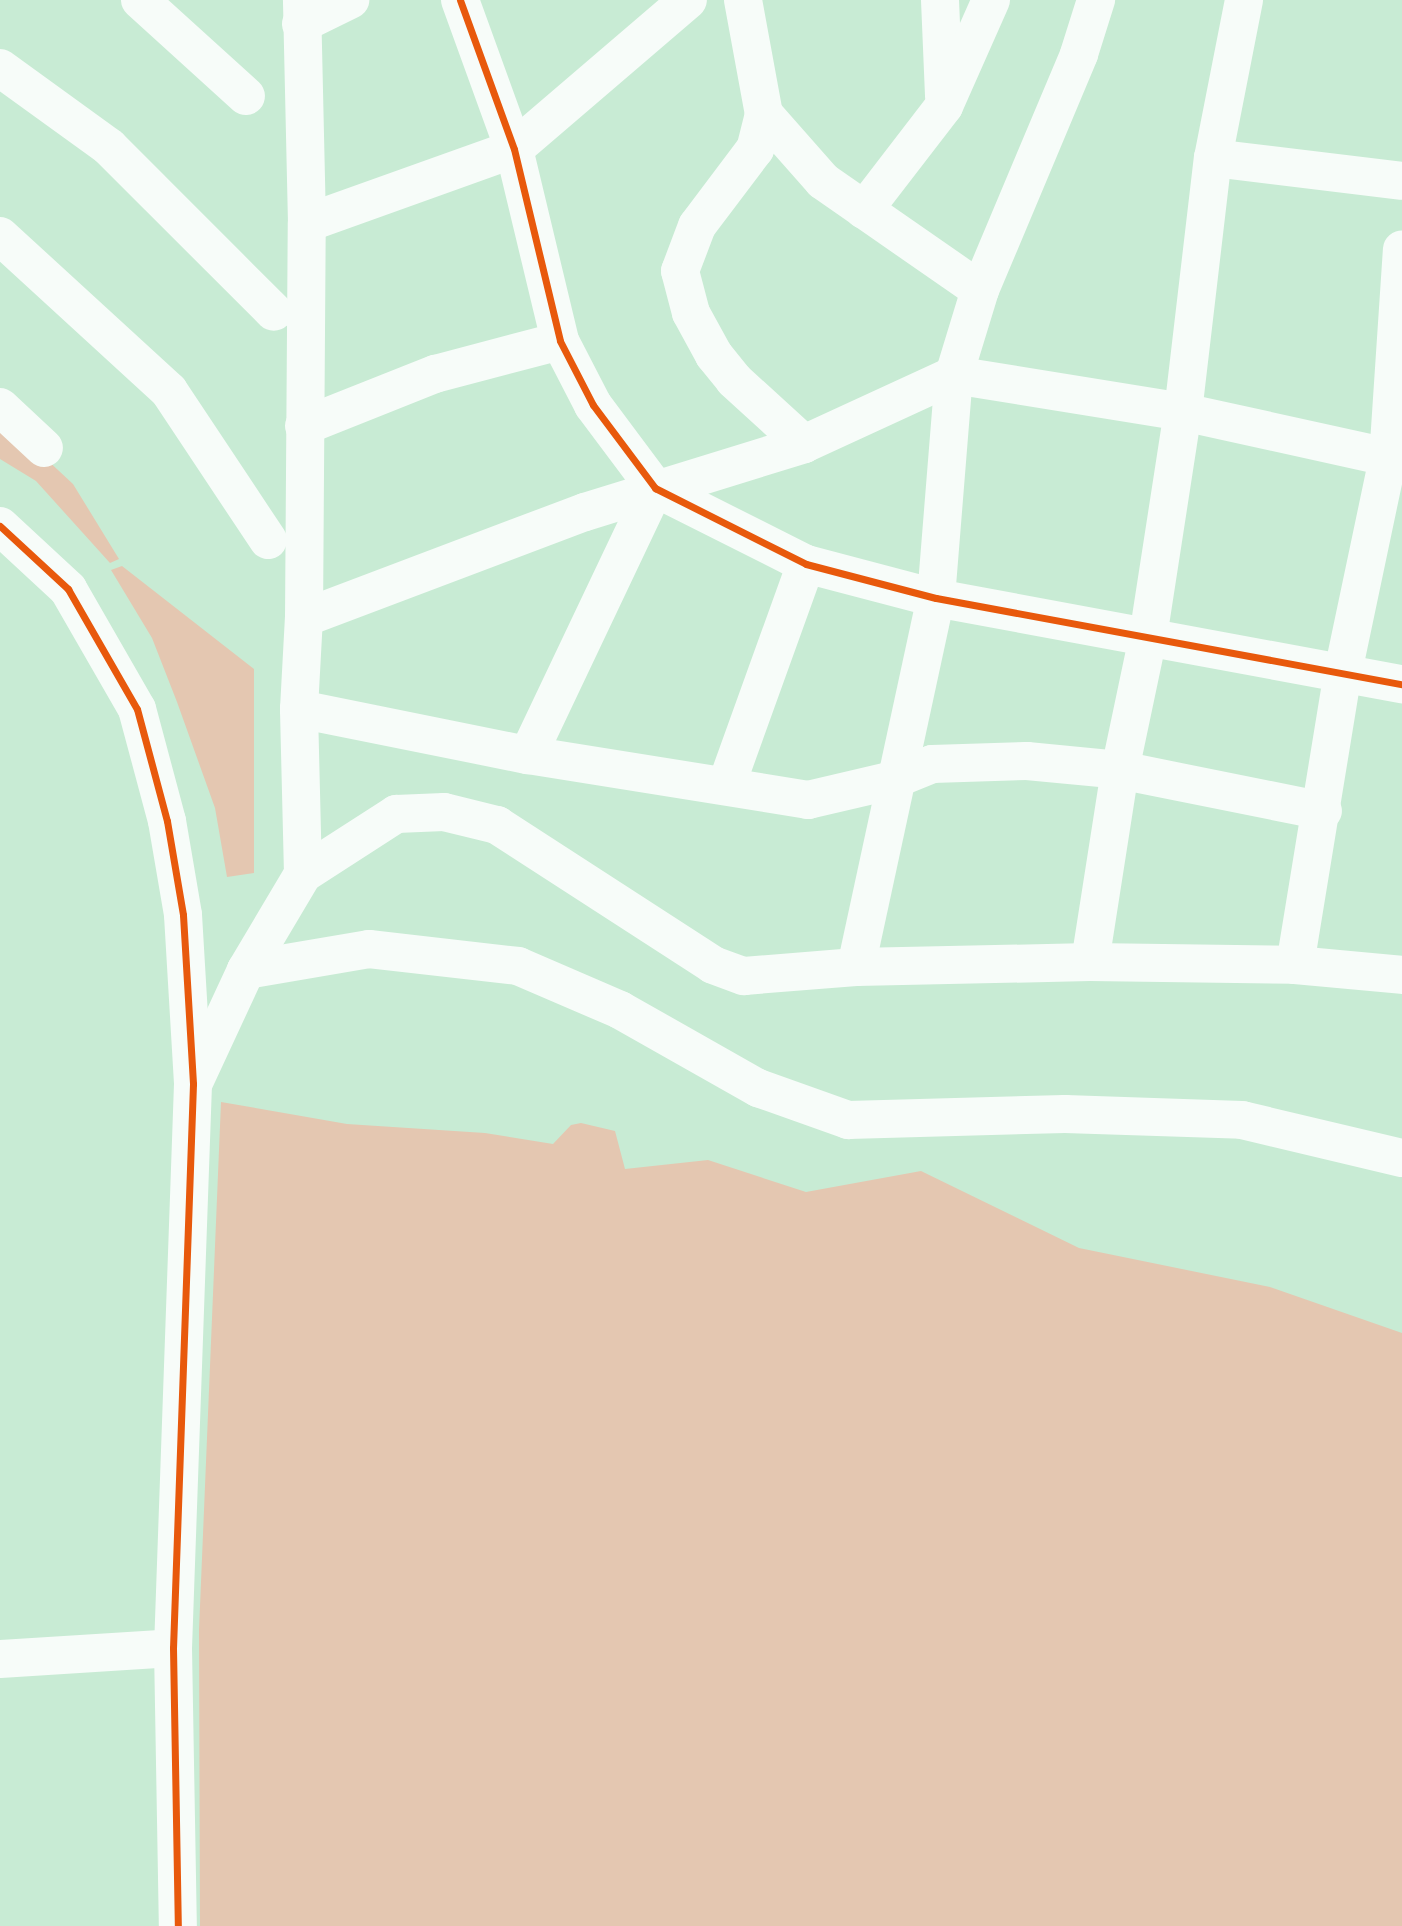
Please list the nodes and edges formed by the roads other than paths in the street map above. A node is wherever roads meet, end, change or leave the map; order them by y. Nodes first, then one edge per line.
1 (140, 0) edge
2 (350, 0) edge
3 (460, 0) edge
4 (688, 0) edge
5 (743, 0) edge
6 (940, 0) edge
7 (991, 0) edge
8 (1096, 0) edge
9 (1244, 0) edge
10 (302, 12) edge
11 (0, 68) edge
12 (246, 96) dead end
13 (944, 106) junction
14 (764, 114) junction
15 (514, 149) junction
16 (1213, 158) junction
17 (1402, 181) edge
18 (864, 210) junction
19 (307, 223) junction
20 (0, 236) edge
21 (1402, 249) edge
22 (980, 290) junction
23 (274, 312) dead end
24 (560, 341) junction
25 (954, 375) junction
26 (0, 407) edge
27 (1183, 412) junction
28 (304, 426) junction
29 (804, 444) junction
30 (44, 448) dead end
31 (1395, 460) edge
32 (655, 488) junction
33 (0, 526) edge
34 (268, 540) dead end
35 (806, 564) junction
36 (936, 598) junction
37 (304, 618) junction
38 (1148, 637) junction
39 (1343, 672) junction
40 (1402, 684) edge
41 (299, 709) junction
42 (528, 755) junction
43 (1120, 770) junction
44 (893, 780) junction
45 (726, 786) junction
46 (1323, 811) junction
47 (303, 874) junction
48 (1090, 962) junction
49 (1295, 965) junction
50 (856, 967) junction
51 (246, 970) junction
52 (1402, 975) edge
53 (193, 1084) junction
54 (1402, 1158) edge
55 (173, 1648) junction
56 (0, 1659) edge
57 (178, 1926) edge

1 - 12 street
2 - 10 street
3 - 15 street
4 - 15 street
5 - 14 street
6 - 13 street
7 - 13 street
8 - 22 street
9 - 16 street
10 - 19 street
11 - 23 street
13 - 18 street
14 - 18 street
14 - 29 street
15 - 19 street
15 - 24 street
16 - 17 street
16 - 27 street
18 - 22 street
19 - 28 street
20 - 34 street
21 - 31 street
22 - 25 street
24 - 28 street
24 - 32 street
25 - 27 street
25 - 29 street
25 - 36 street
26 - 30 street
27 - 31 street
27 - 38 street
28 - 37 street
29 - 32 street
31 - 39 street
32 - 35 street
32 - 37 street
32 - 42 street
33 - 53 street
35 - 36 street
35 - 45 street
36 - 38 street
36 - 44 street
37 - 41 street
38 - 39 street
38 - 43 street
39 - 40 street
39 - 46 street
41 - 42 street
41 - 47 street
42 - 45 street
43 - 44 street
43 - 46 street
43 - 48 street
44 - 45 street
44 - 50 street
46 - 49 street
47 - 50 street
47 - 51 street
48 - 49 street
48 - 50 street
49 - 52 street
51 - 53 street
51 - 54 street
53 - 55 street
55 - 56 street
55 - 57 street

